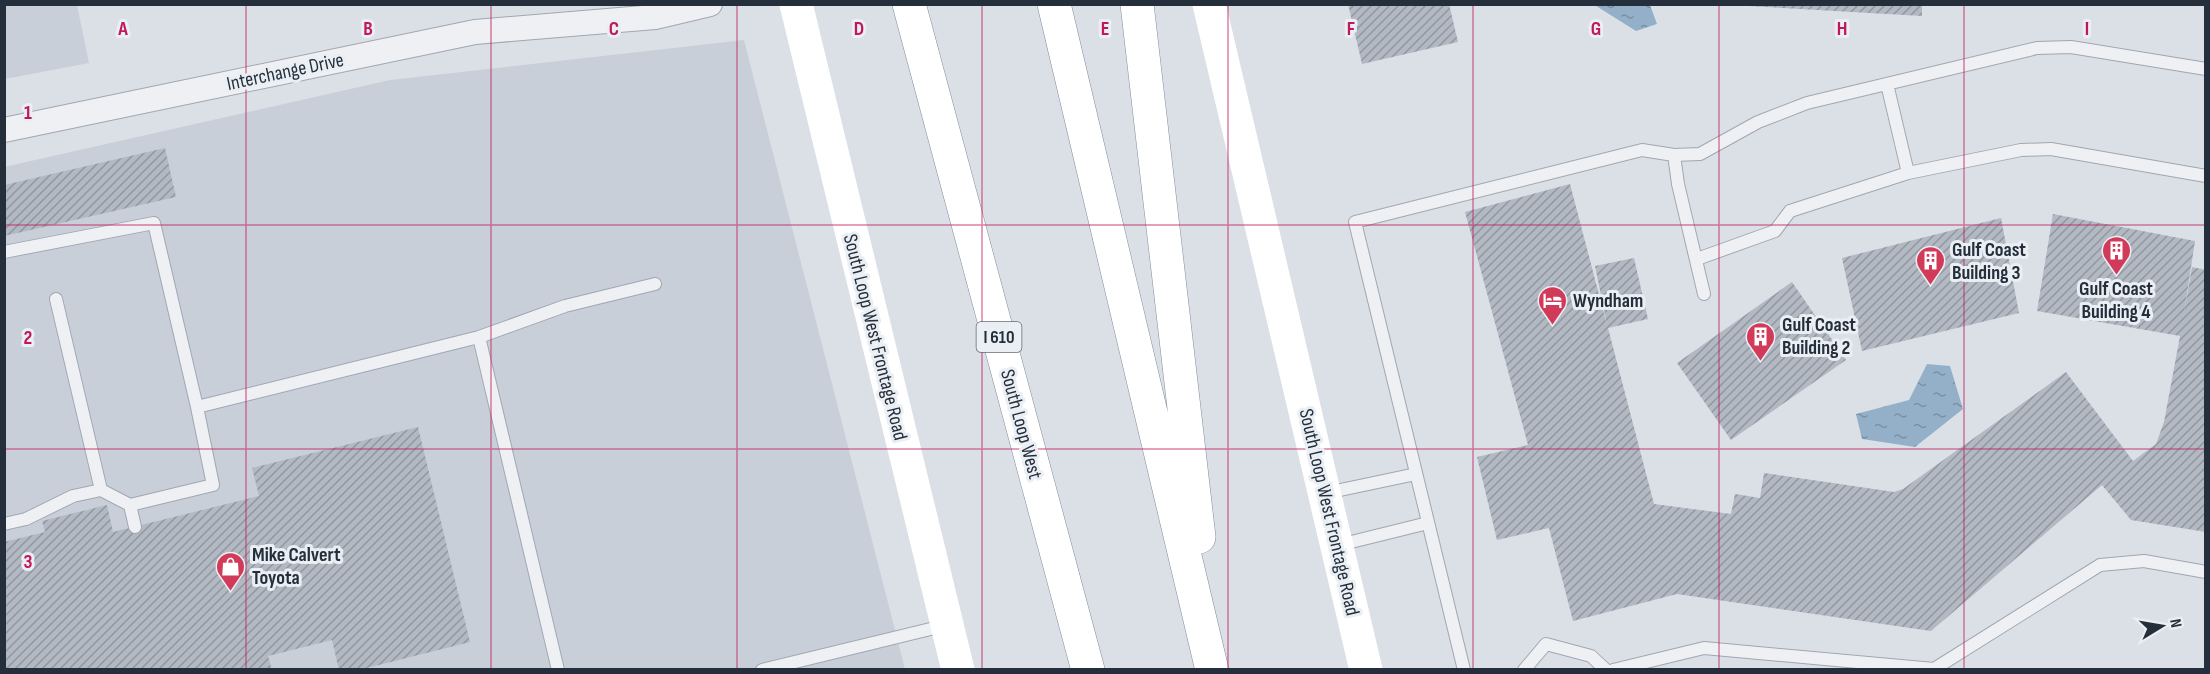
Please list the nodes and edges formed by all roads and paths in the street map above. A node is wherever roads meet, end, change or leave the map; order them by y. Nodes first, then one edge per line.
1 (710, 4) edge
2 (796, 4) edge
3 (909, 4) edge
4 (1054, 4) edge
5 (1137, 4) edge
6 (1209, 4) edge
7 (2205, 69) edge
8 (1887, 84) junction
9 (4, 130) edge
10 (1674, 155) junction
11 (1908, 174) junction
12 (2205, 176) edge
13 (4, 252) edge
14 (1697, 259) junction
15 (655, 284) dead end
16 (1704, 294) dead end
17 (56, 299) dead end
18 (479, 337) junction
19 (197, 407) junction
20 (1416, 474) junction
21 (101, 490) junction
22 (1326, 493) junction
23 (130, 505) junction
24 (1428, 523) junction
25 (4, 524) edge
26 (135, 526) dead end
27 (1338, 546) junction
28 (2205, 572) edge
29 (947, 625) junction
30 (558, 669) edge
31 (762, 669) edge
32 (958, 669) edge
33 (1088, 669) edge
34 (1213, 669) edge
35 (1366, 669) edge
36 (1464, 669) edge
37 (1524, 669) edge
38 (1606, 669) edge
39 (1613, 669) edge
40 (1934, 669) edge

1 - 9 street, Interchange Drive
2 - 29 main road, South Loop West Frontage Road
3 - 33 main road, South Loop West / I 610
4 - 34 main road
5 - 34 main road
6 - 22 main road, South Loop West Frontage Road
7 - 8 lane
8 - 10 lane
8 - 11 lane
10 - 14 lane
10 - 20 lane
11 - 12 lane
11 - 14 lane
13 - 19 lane
14 - 16 lane
15 - 18 lane
17 - 21 lane
18 - 19 lane
18 - 30 lane
19 - 23 lane
20 - 22 lane
20 - 24 lane
21 - 23 lane
21 - 25 lane
22 - 27 main road, South Loop West Frontage Road
23 - 26 lane
24 - 27 lane
24 - 36 lane
27 - 35 main road, South Loop West Frontage Road
28 - 40 lane
29 - 31 lane
29 - 32 main road, South Loop West Frontage Road
37 - 38 lane
39 - 40 lane

